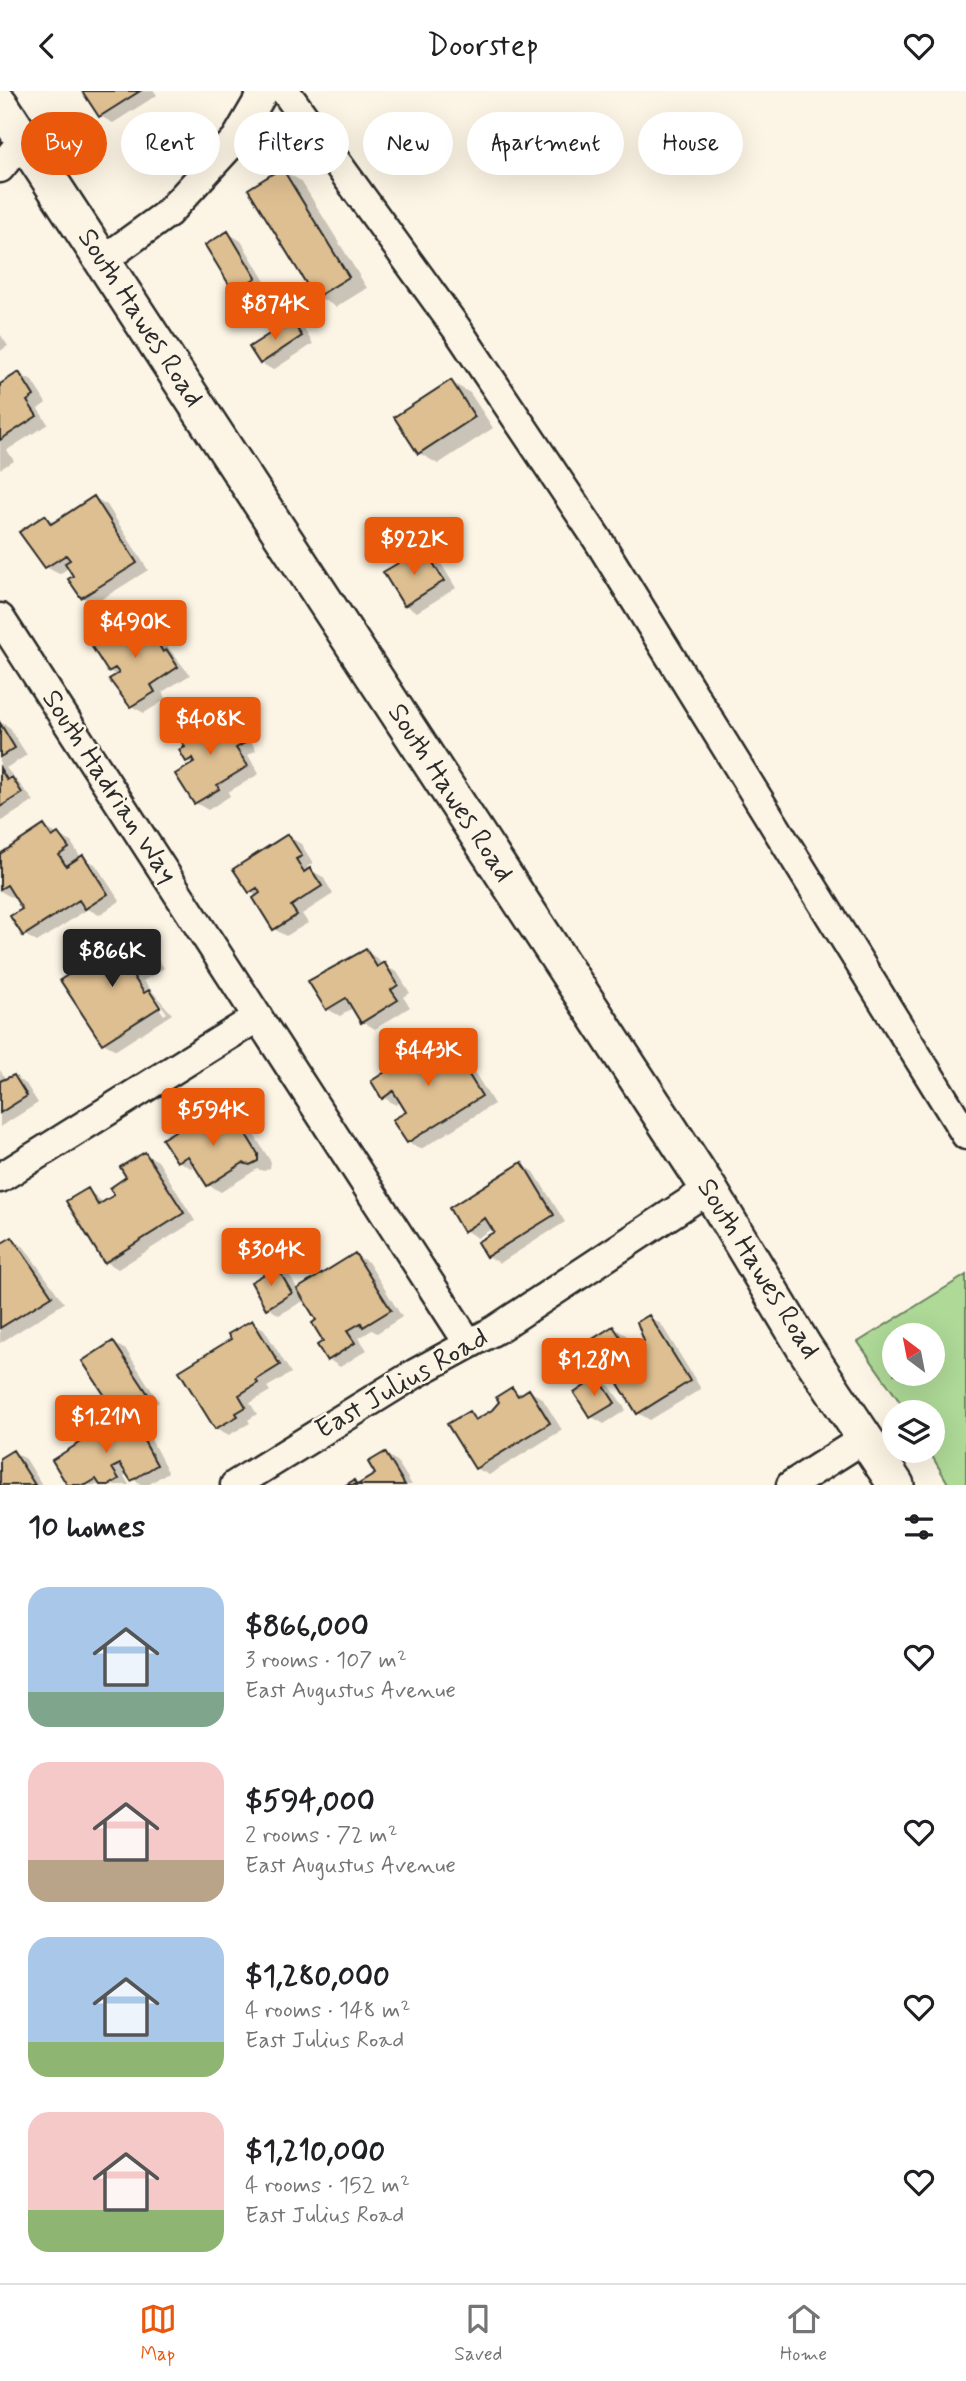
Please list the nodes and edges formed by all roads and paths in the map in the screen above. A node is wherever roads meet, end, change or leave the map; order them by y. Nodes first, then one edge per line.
1 (264, 91) edge
2 (285, 91) edge
3 (0, 104) edge
4 (11, 143) edge
5 (0, 168) edge
6 (102, 261) junction
7 (0, 618) edge
8 (258, 1017) junction
9 (966, 1135) edge
10 (0, 1178) edge
11 (709, 1189) junction
12 (469, 1344) junction
13 (865, 1438) junction
14 (235, 1485) edge
15 (791, 1485) edge
16 (896, 1485) edge

1 - 6 street
2 - 9 street
3 - 4 main road, South Hawes Road
4 - 5 street
4 - 6 main road, South Hawes Road
6 - 11 main road, South Hawes Road
7 - 8 street, South Hadrian Way
8 - 10 street
8 - 12 street, South Hadrian Way
11 - 12 street, East Julius Road
11 - 13 main road, South Hawes Road
12 - 14 street, East Julius Road
13 - 15 street
13 - 16 main road, South Hawes Road

